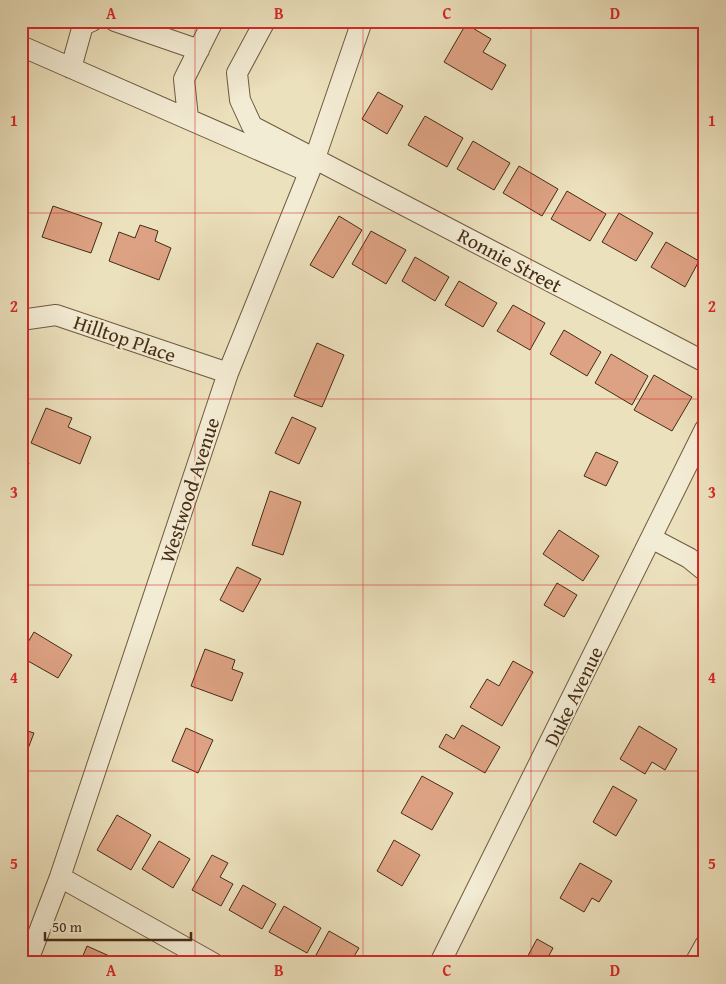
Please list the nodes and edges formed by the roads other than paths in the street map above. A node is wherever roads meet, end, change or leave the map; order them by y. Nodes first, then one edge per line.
1 (92, 21) edge
2 (115, 21) edge
3 (213, 21) edge
4 (265, 21) edge
5 (362, 21) edge
6 (21, 46) edge
7 (199, 50) junction
8 (71, 68) junction
9 (188, 118) junction
10 (312, 165) junction
11 (21, 320) edge
12 (705, 362) edge
13 (228, 373) junction
14 (705, 429) edge
15 (651, 538) junction
16 (703, 566) edge
17 (60, 877) junction
18 (705, 945) edge
19 (27, 963) edge
20 (213, 963) edge
21 (440, 963) edge
22 (695, 963) edge

1 - 8 street
2 - 7 street
3 - 7 street
4 - 10 street
5 - 10 street, Westwood Avenue
6 - 8 street
7 - 9 street
8 - 9 street
9 - 10 street
10 - 12 street, Ronnie Street
10 - 13 street, Westwood Avenue
11 - 13 street, Hilltop Place
13 - 17 street, Westwood Avenue
14 - 15 street, Duke Avenue
15 - 16 street
15 - 21 street, Duke Avenue
17 - 19 street, Westwood Avenue
17 - 20 street
18 - 22 street

